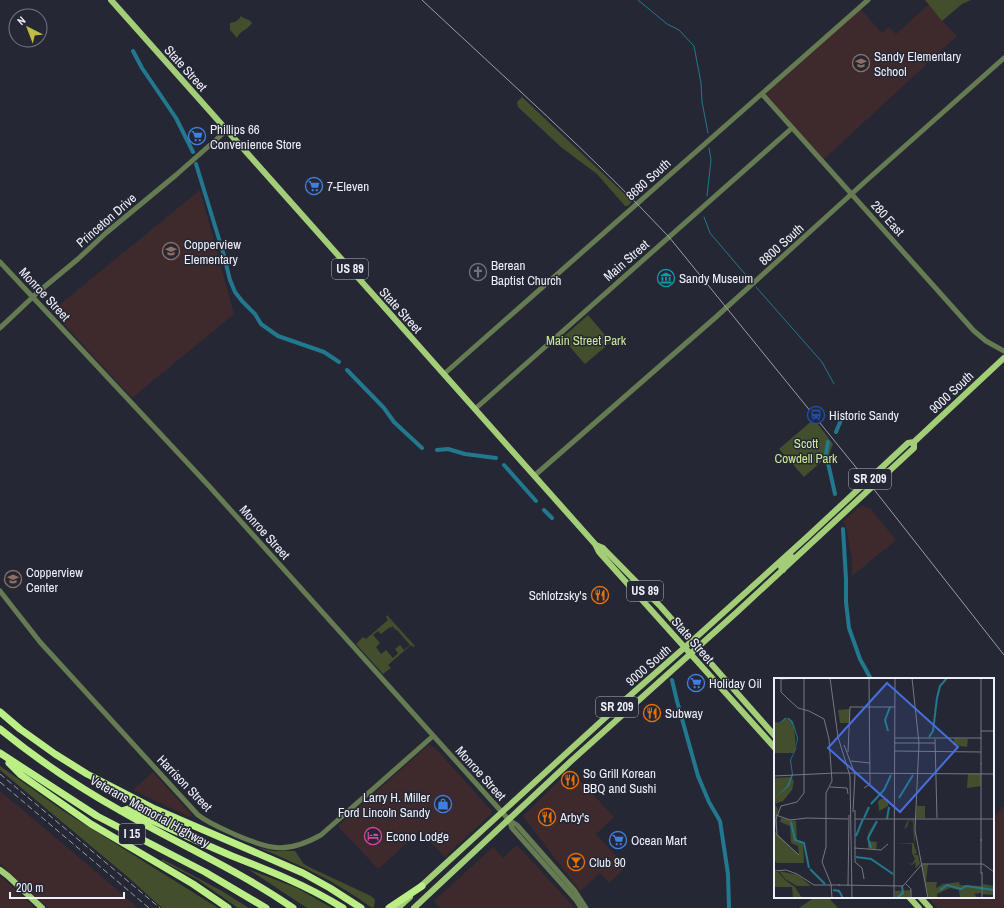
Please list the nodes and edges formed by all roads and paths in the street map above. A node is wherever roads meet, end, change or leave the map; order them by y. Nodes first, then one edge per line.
1 (111, 0) edge
2 (868, 0) edge
3 (1004, 58) edge
4 (762, 94) junction
5 (792, 128) junction
6 (226, 130) junction
7 (851, 194) junction
8 (0, 262) edge
9 (33, 297) junction
10 (0, 328) edge
11 (1004, 351) edge
12 (1004, 358) edge
13 (444, 374) junction
14 (475, 409) junction
15 (914, 442) junction
16 (534, 476) junction
17 (863, 496) junction
18 (843, 503) junction
19 (806, 538) junction
20 (596, 545) junction
21 (783, 570) junction
22 (0, 590) edge
23 (692, 641) junction
24 (684, 647) junction
25 (697, 647) junction
26 (690, 654) junction
27 (0, 712) edge
28 (0, 729) edge
29 (774, 735) edge
30 (433, 736) junction
31 (774, 747) edge
32 (1, 754) edge
33 (72, 764) junction
34 (121, 811) junction
35 (502, 812) junction
36 (509, 820) junction
37 (198, 841) junction
38 (0, 870) edge
39 (422, 886) junction
40 (575, 891) junction
41 (910, 898) edge
42 (921, 898) edge
43 (42, 908) edge
44 (228, 908) edge
45 (266, 908) edge
46 (293, 908) edge
47 (343, 908) edge
48 (361, 908) edge
49 (389, 908) edge
50 (398, 908) edge
51 (414, 908) edge
52 (582, 908) edge
53 (589, 908) edge
54 (919, 908) edge
55 (930, 908) edge

1 - 6 main road, State Street / US 89
2 - 4 street, 8680 South
3 - 7 street, 8800 South
4 - 5 street, 280 East
4 - 13 street, 8680 South
5 - 7 street, 280 East
5 - 14 street, Main Street
6 - 9 street, Princeton Drive
6 - 13 main road, State Street / US 89
7 - 11 street, 280 East
7 - 16 street, 8800 South
8 - 9 street, Monroe Street
9 - 10 street, Princeton Drive
9 - 30 street, Monroe Street
12 - 15 main road, 9000 South / SR 209
13 - 14 main road, State Street / US 89
14 - 16 main road, State Street / US 89
15 - 17 main road, 9000 South / SR 209
15 - 18 main road, 9000 South / SR 209
16 - 20 main road, State Street / US 89
17 - 18 main road
17 - 21 main road, 9000 South / SR 209
18 - 19 main road, 9000 South / SR 209
19 - 21 main road
19 - 23 main road, 9000 South / SR 209
20 - 23 main road, State Street / US 89
20 - 24 main road, State Street / US 89
21 - 25 main road, 9000 South / SR 209
22 - 30 street, Harrison Street
23 - 24 main road, 9000 South / SR 209
23 - 25 main road, State Street / US 89
24 - 26 main road, State Street / US 89
24 - 35 main road, 9000 South / SR 209
25 - 26 main road, 9000 South / SR 209
25 - 29 main road, State Street / US 89
26 - 31 main road, State Street / US 89
26 - 36 main road, 9000 South / SR 209
27 - 33 highway
28 - 34 highway, Veterans Memorial Highway / I 15
30 - 35 street, Monroe Street
32 - 44 highway
32 - 45 highway, Veterans Memorial Highway / I 15
33 - 37 highway
33 - 48 highway
34 - 37 highway
34 - 46 highway, Veterans Memorial Highway / I 15
35 - 36 street, Monroe Street
35 - 39 main road, 9000 South / SR 209
36 - 40 street, Monroe Street
36 - 51 main road, 9000 South / SR 209
36 - 52 street, Monroe Street
37 - 47 highway
38 - 43 main road
39 - 49 highway
39 - 50 main road, 9000 South / SR 209
40 - 52 street, Monroe Street
40 - 53 street
41 - 54 main road
42 - 55 main road

